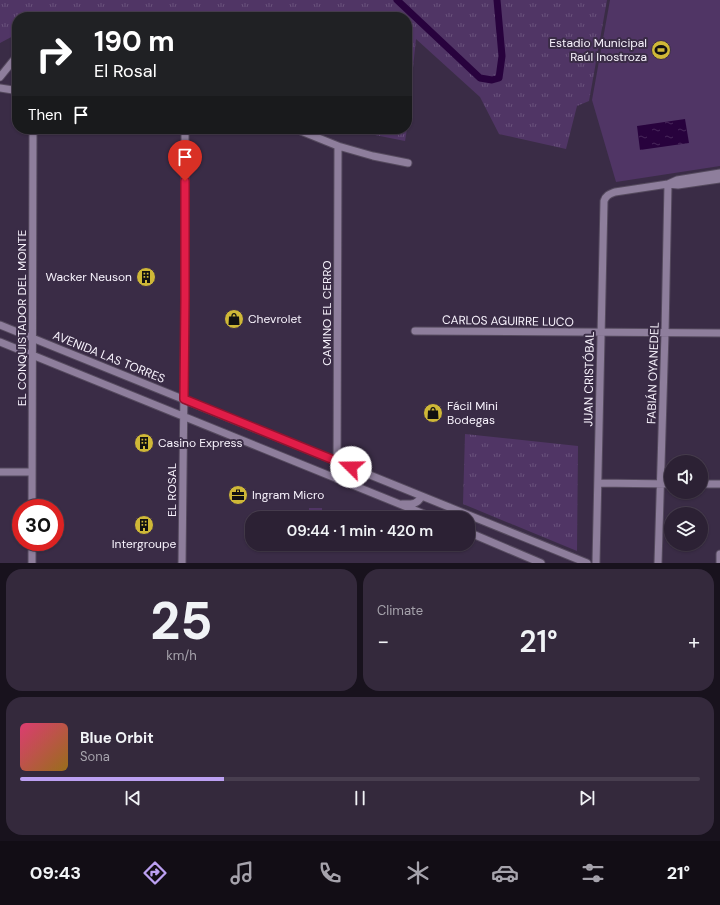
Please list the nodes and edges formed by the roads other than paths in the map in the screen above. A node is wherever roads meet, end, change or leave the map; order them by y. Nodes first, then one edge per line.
1 (12, 62) edge
2 (0, 77) edge
3 (0, 88) edge
4 (12, 90) edge
5 (33, 134) edge
6 (185, 134) edge
7 (308, 134) edge
8 (338, 146) junction
9 (408, 163) dead end
10 (720, 173) edge
11 (720, 179) edge
12 (668, 184) junction
13 (0, 325) edge
14 (415, 331) dead end
15 (601, 333) junction
16 (665, 333) junction
17 (720, 333) edge
18 (32, 338) junction
19 (0, 342) edge
20 (33, 355) junction
21 (184, 399) junction
22 (183, 416) junction
23 (337, 462) junction
24 (0, 472) edge
25 (32, 472) junction
26 (337, 479) junction
27 (598, 484) junction
28 (660, 484) junction
29 (664, 484) edge
30 (708, 484) edge
31 (720, 484) edge
32 (421, 497) junction
33 (32, 499) edge
34 (398, 504) junction
35 (449, 507) junction
36 (416, 511) edge
37 (450, 511) edge
38 (475, 535) edge
39 (32, 551) edge
40 (720, 554) edge
41 (32, 563) edge
42 (182, 563) edge
43 (541, 563) edge
44 (587, 563) edge
45 (596, 563) edge
46 (658, 563) edge
47 (720, 563) edge

1 - 2 street
3 - 4 street
5 - 18 street, EL CONQUISTADOR DEL MONTE
6 - 21 street, EL ROSAL
7 - 8 street
8 - 9 street
8 - 23 street, CAMINO EL CERRO
10 - 12 street
11 - 12 street
12 - 15 street, JUAN CRISTÓBAL
12 - 16 street, FABIÁN OYANEDEL
13 - 18 street, AVENIDA LAS TORRES
14 - 15 street, CARLOS AGUIRRE LUCO
15 - 16 street, CARLOS AGUIRRE LUCO
15 - 27 street, JUAN CRISTÓBAL
16 - 17 street, CARLOS AGUIRRE LUCO
16 - 28 street, FABIÁN OYANEDEL
18 - 20 street, EL CONQUISTADOR DEL MONTE
18 - 21 street, AVENIDA LAS TORRES
19 - 20 street
20 - 22 street
20 - 25 street, EL CONQUISTADOR DEL MONTE
21 - 22 street, EL ROSAL
21 - 23 street, AVENIDA LAS TORRES
22 - 26 street
22 - 42 street, EL ROSAL
23 - 26 street, CAMINO EL CERRO
23 - 32 street, AVENIDA LAS TORRES
24 - 25 street
25 - 33 street, EL CONQUISTADOR DEL MONTE
26 - 34 street
27 - 28 street
27 - 45 street, JUAN CRISTÓBAL
28 - 29 street
28 - 46 street, FABIÁN OYANEDEL
30 - 31 street
32 - 34 street
32 - 35 street, AVENIDA LAS TORRES
34 - 36 street
35 - 37 street
35 - 44 street, AVENIDA LAS TORRES
38 - 43 street
39 - 41 street
40 - 47 street

